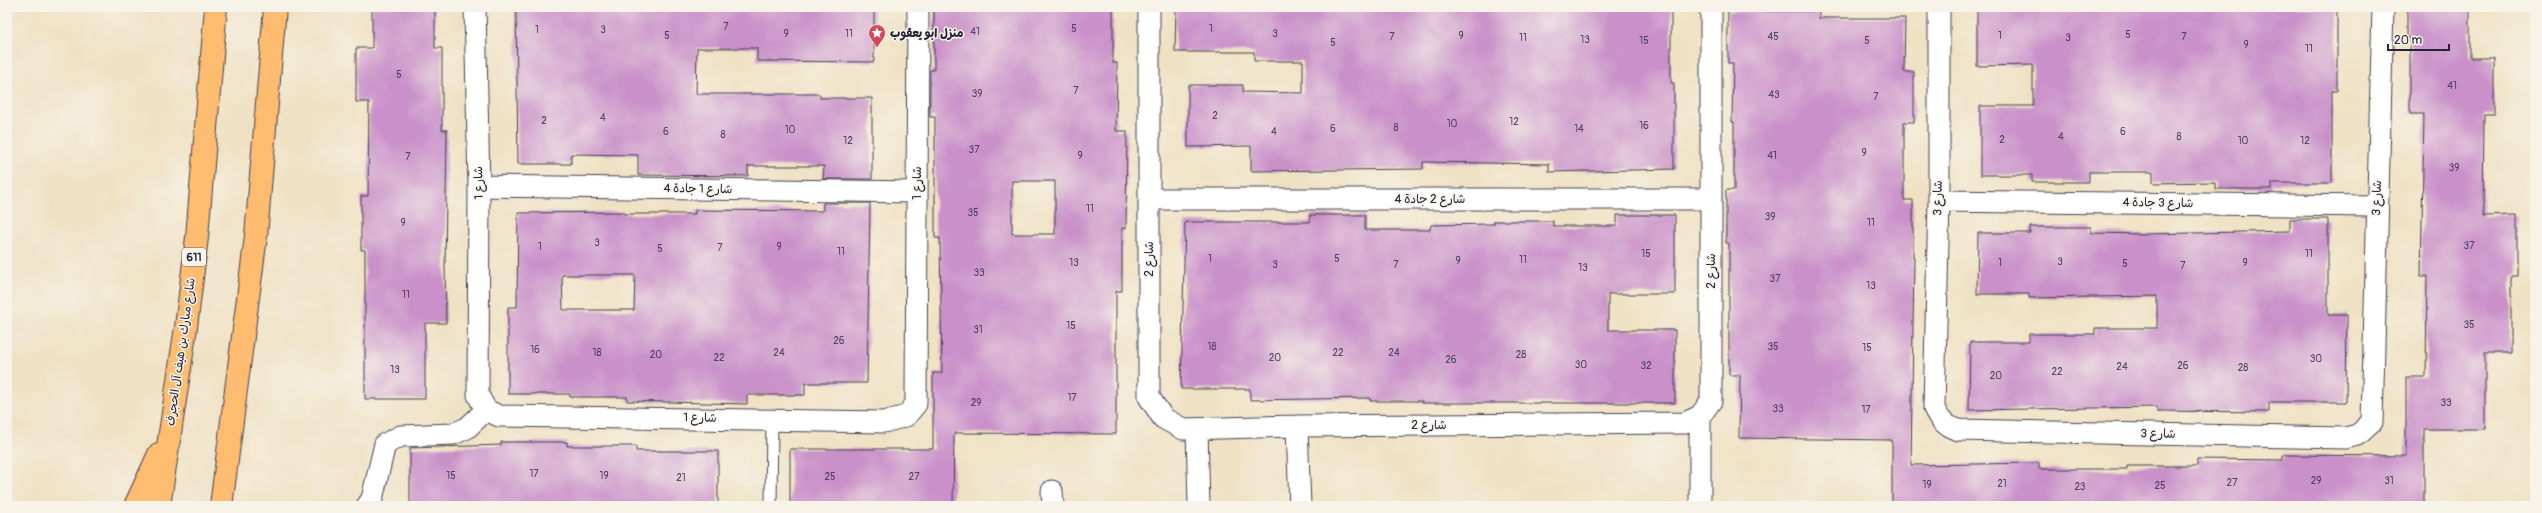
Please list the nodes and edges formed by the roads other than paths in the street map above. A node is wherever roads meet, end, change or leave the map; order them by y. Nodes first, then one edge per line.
1 (216, 7) edge
2 (275, 7) edge
3 (281, 7) edge
4 (475, 7) edge
5 (918, 7) edge
6 (1149, 7) edge
7 (1711, 7) edge
8 (1939, 7) edge
9 (2383, 7) edge
10 (272, 43) junction
11 (479, 186) junction
12 (917, 192) junction
13 (1149, 199) junction
14 (1711, 199) junction
15 (1939, 201) junction
16 (2376, 206) junction
17 (186, 327) junction
18 (486, 410) junction
19 (1700, 416) junction
20 (772, 419) junction
21 (1297, 426) junction
22 (1196, 429) junction
23 (135, 506) edge
24 (159, 506) edge
25 (221, 506) edge
26 (367, 506) edge
27 (770, 506) edge
28 (1198, 506) edge
29 (1300, 506) edge
30 (1700, 506) edge

1 - 17 main road, شارع مبارك بن هيف آل الحجرف / 611
2 - 10 main road
3 - 10 main road
4 - 11 street, شارع 1
5 - 12 street, شارع 1
6 - 13 street, شارع 2
7 - 14 street, شارع 2
8 - 15 street, شارع 3
9 - 16 street, شارع 3
10 - 25 main road
11 - 12 street, شارع 1 جادة 4
11 - 18 street, شارع 1
12 - 20 street, شارع 1
13 - 14 street, شارع 2 جادة 4
13 - 22 street, شارع 2
14 - 19 street, شارع 2
15 - 16 street, شارع 3 جادة 4
15 - 16 street, شارع 3
17 - 23 main road
17 - 24 main road, شارع مبارك بن هيف آل الحجرف / 611
18 - 20 street, شارع 1
18 - 26 street
19 - 21 street, شارع 2
19 - 30 street
20 - 27 lane
21 - 22 street, شارع 2
21 - 29 street
22 - 28 street

